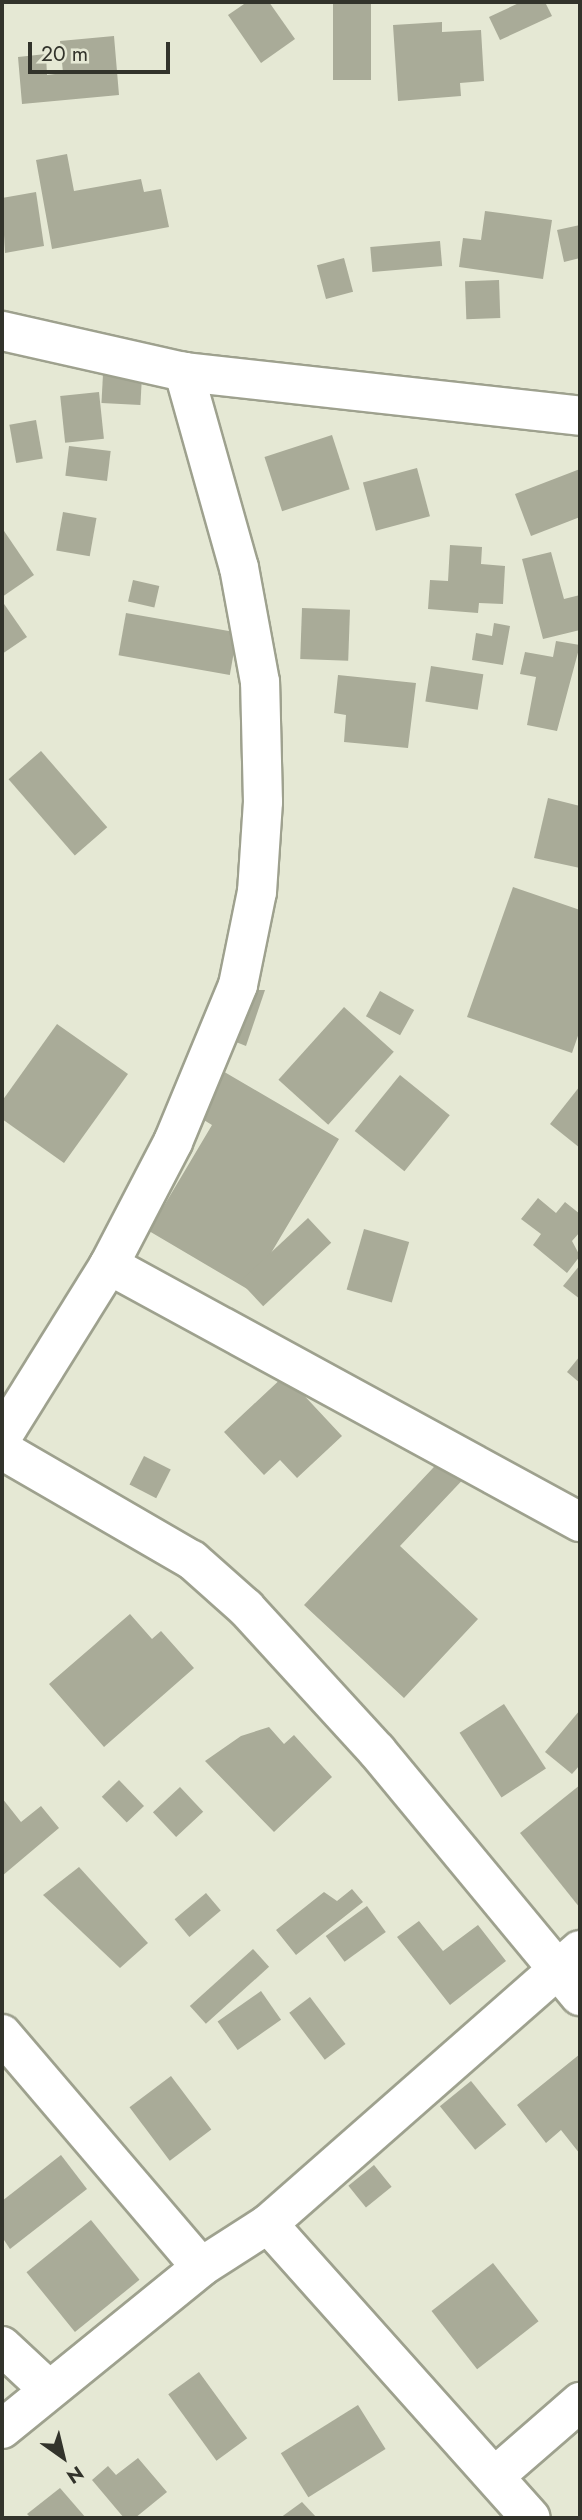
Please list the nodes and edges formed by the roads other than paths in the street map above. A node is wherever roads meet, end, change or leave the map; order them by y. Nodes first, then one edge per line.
1 (2, 331) edge
2 (184, 372) junction
3 (580, 416) edge
4 (109, 1265) junction
5 (2, 1437) edge
6 (2, 1450) edge
7 (580, 1522) edge
8 (573, 1972) edge
9 (2, 2034) edge
10 (268, 2224) junction
11 (201, 2267) junction
12 (2, 2346) edge
13 (49, 2390) junction
14 (580, 2402) edge
15 (2, 2429) edge
16 (495, 2476) junction
17 (531, 2518) edge

1 - 2 street
2 - 3 street
2 - 4 street
4 - 5 street
4 - 7 street
6 - 8 street
8 - 10 street
9 - 11 street
10 - 11 street
10 - 16 street
11 - 13 street
12 - 13 street
13 - 15 street
14 - 16 street
16 - 17 street

